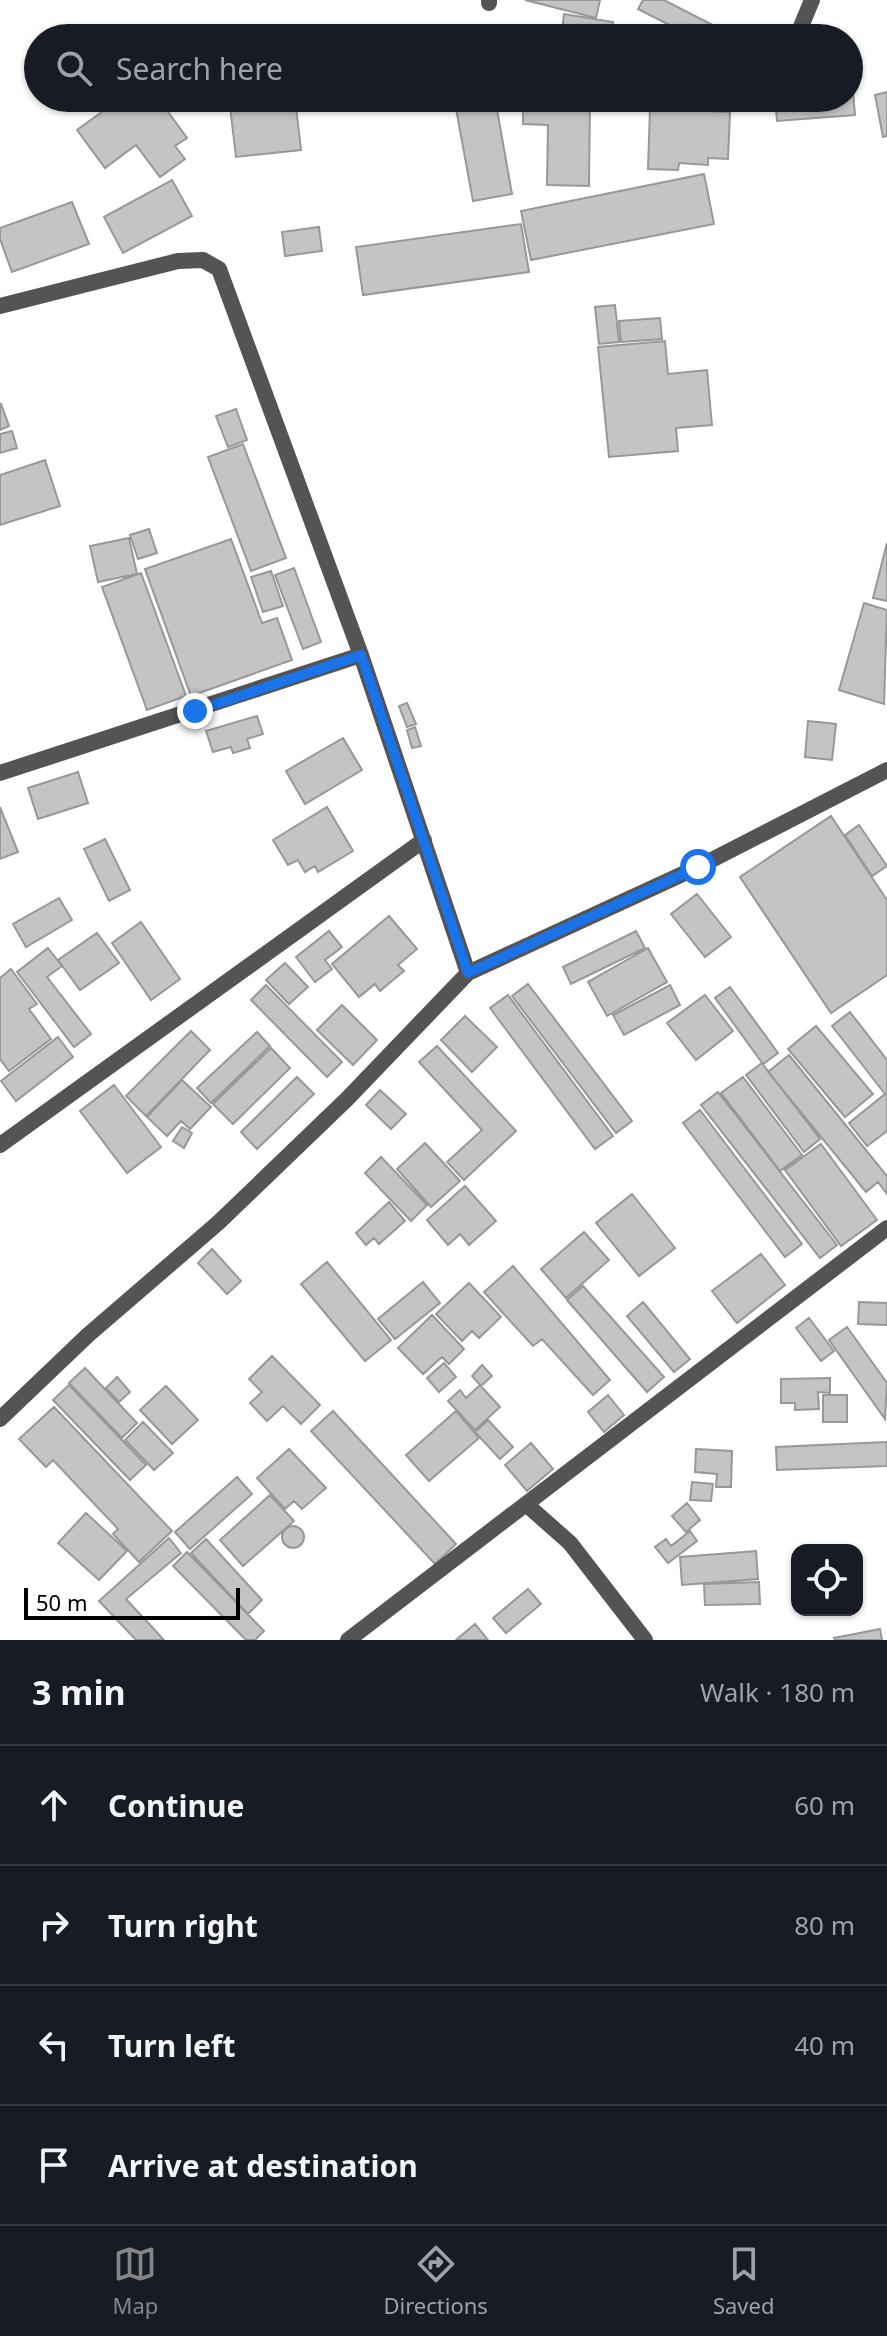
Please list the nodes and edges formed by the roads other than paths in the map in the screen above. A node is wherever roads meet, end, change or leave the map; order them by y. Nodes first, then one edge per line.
1 (812, 0) edge
2 (802, 24) edge
3 (0, 306) edge
4 (361, 655) junction
5 (887, 770) edge
6 (0, 773) edge
7 (424, 840) junction
8 (468, 973) junction
9 (0, 1145) edge
10 (887, 1228) edge
11 (0, 1419) edge
12 (527, 1505) junction
13 (348, 1640) edge
14 (645, 1640) edge

1 - 2 street
3 - 4 street
4 - 6 street
4 - 7 street
5 - 8 street
7 - 8 street
7 - 9 street
8 - 11 street
10 - 12 street
12 - 13 street
12 - 14 street

